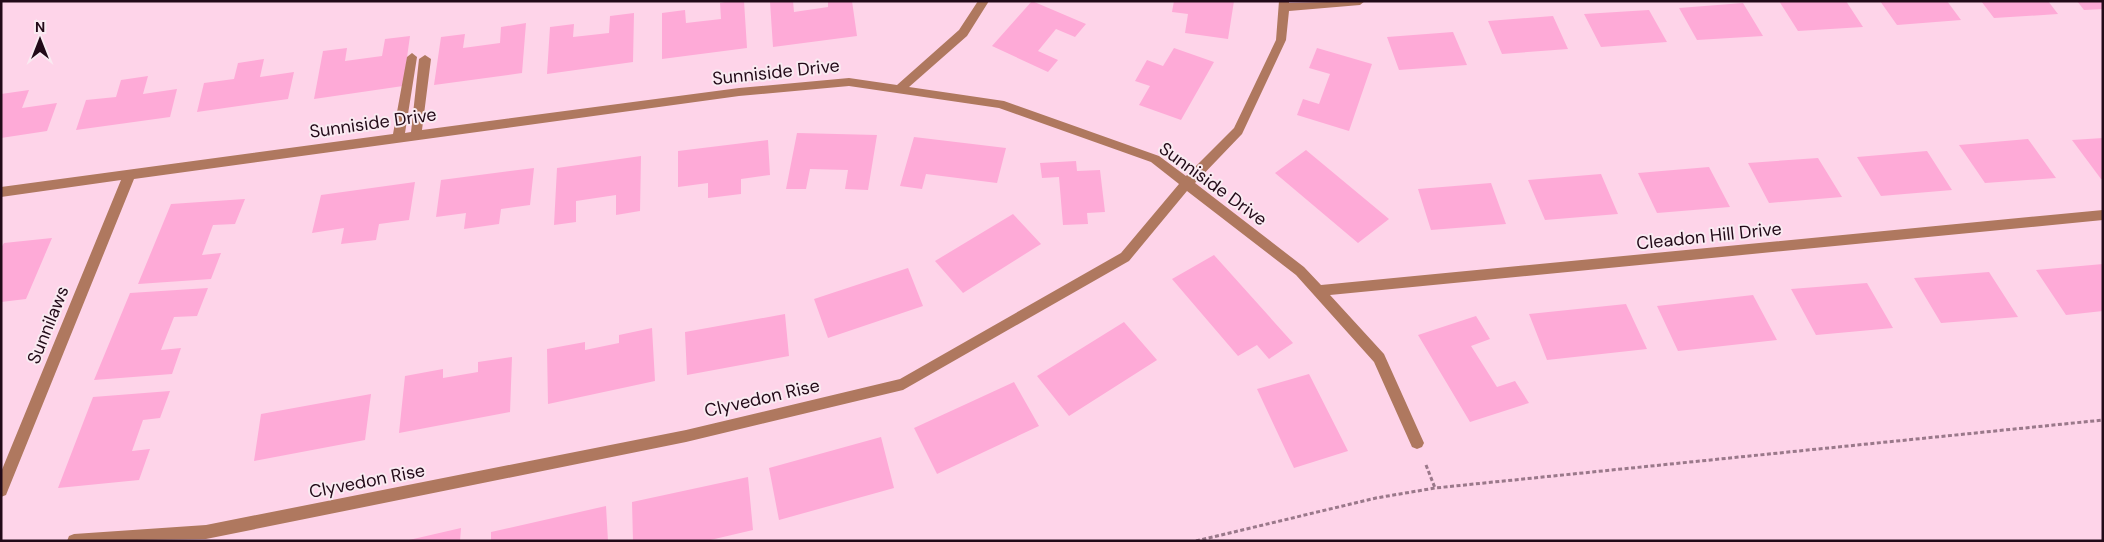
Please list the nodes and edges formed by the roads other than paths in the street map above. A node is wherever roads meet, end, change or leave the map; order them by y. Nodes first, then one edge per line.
1 (984, 1) edge
2 (1360, 1) edge
3 (1284, 4) edge
4 (412, 57) dead end
5 (425, 59) dead end
6 (898, 90) junction
7 (416, 135) junction
8 (398, 138) junction
9 (130, 174) junction
10 (1186, 184) junction
11 (1, 192) edge
12 (2103, 215) edge
13 (1318, 291) junction
14 (1417, 443) dead end
15 (1, 490) edge
16 (74, 541) edge

1 - 6 street
2 - 3 street
3 - 10 street, Clyvedon Rise
4 - 8 street
5 - 7 street
6 - 7 street, Sunniside Drive
6 - 10 street, Sunniside Drive
7 - 8 street, Sunniside Drive
8 - 9 street, Sunniside Drive
9 - 11 street, Sunniside Drive
9 - 15 street, Sunnilaws
10 - 13 street, Sunniside Drive
10 - 16 street, Clyvedon Rise
12 - 13 street, Cleadon Hill Drive
13 - 14 street, Sunniside Drive

